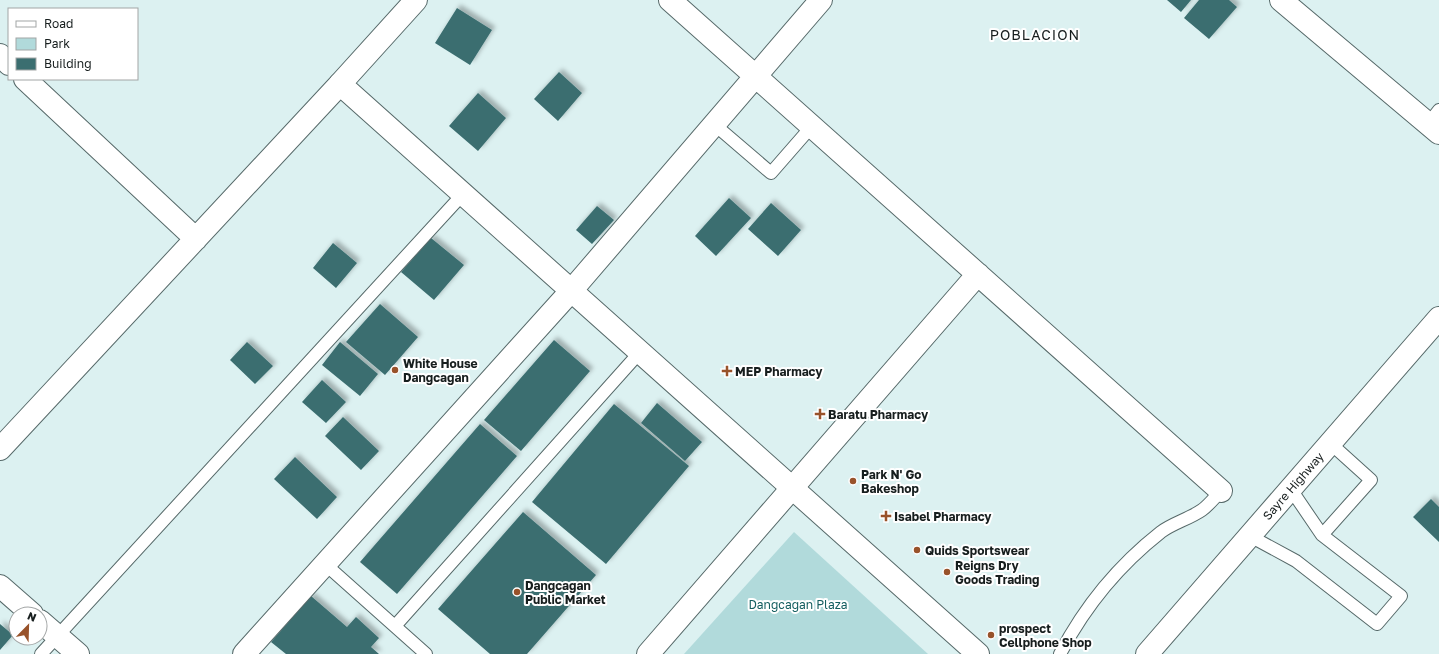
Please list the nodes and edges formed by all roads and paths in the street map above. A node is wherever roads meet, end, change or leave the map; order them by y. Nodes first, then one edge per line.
1 (416, 0) edge
2 (670, 0) edge
3 (821, 0) edge
4 (1294, 4) edge
5 (0, 55) edge
6 (8, 63) edge
7 (757, 77) junction
8 (26, 80) edge
9 (340, 84) junction
10 (1435, 123) edge
11 (715, 126) junction
12 (812, 126) junction
13 (463, 194) junction
14 (196, 239) junction
15 (978, 274) junction
16 (571, 291) junction
17 (1439, 318) edge
18 (640, 352) junction
19 (1330, 443) junction
20 (0, 449) edge
21 (792, 488) junction
22 (1290, 488) junction
23 (1221, 491) joint
24 (1322, 535) junction
25 (1250, 536) junction
26 (325, 564) junction
27 (0, 586) edge
28 (23, 606) edge
29 (395, 626) junction
30 (48, 628) edge
31 (58, 636) junction
32 (41, 654) edge
33 (78, 654) edge
34 (244, 654) edge
35 (426, 654) edge
36 (648, 654) edge
37 (978, 654) edge
38 (1060, 654) edge
39 (1147, 654) edge

1 - 9 main road
2 - 7 main road
3 - 7 main road
4 - 10 main road
5 - 6 main road
7 - 11 main road
7 - 12 main road
8 - 14 main road
9 - 13 main road
9 - 14 main road
11 - 12 lane
11 - 16 main road
12 - 15 main road
13 - 16 main road
13 - 31 lane
14 - 20 main road
15 - 21 main road
15 - 23 main road
16 - 18 main road
16 - 26 main road
17 - 19 main road, Sayre Highway
18 - 21 main road
18 - 29 lane
19 - 22 main road, Sayre Highway
19 - 24 lane
21 - 36 main road
21 - 37 main road
22 - 24 lane
22 - 25 main road, Sayre Highway
23 - 38 lane
24 - 25 lane
25 - 39 main road, Sayre Highway
26 - 29 lane
26 - 34 main road
27 - 28 main road
29 - 35 lane
30 - 31 main road
31 - 32 lane
31 - 33 main road

